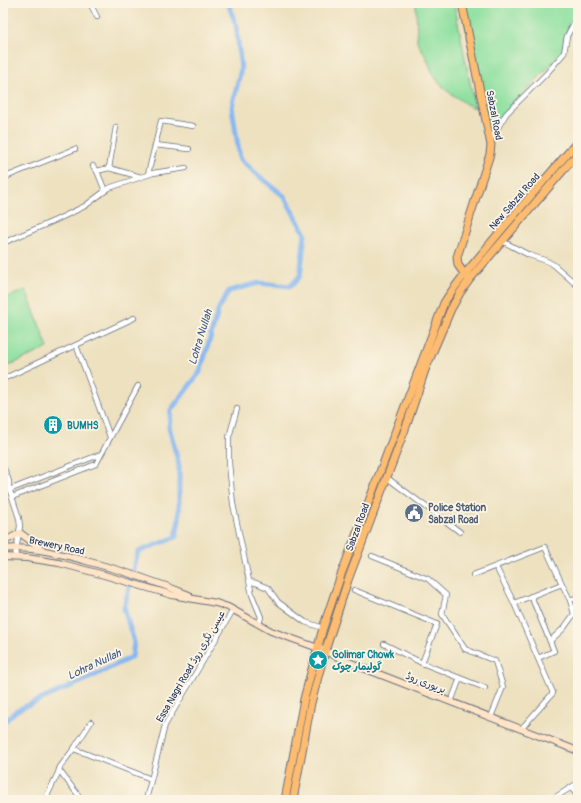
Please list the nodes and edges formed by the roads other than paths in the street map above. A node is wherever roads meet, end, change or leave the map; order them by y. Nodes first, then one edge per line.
1 (90, 3) edge
2 (462, 3) edge
3 (96, 17) dead end
4 (578, 19) edge
5 (193, 126) dead end
6 (116, 127) dead end
7 (490, 141) junction
8 (578, 141) edge
9 (155, 145) junction
10 (75, 149) dead end
11 (189, 149) dead end
12 (578, 152) edge
13 (93, 166) dead end
14 (109, 168) junction
15 (186, 168) dead end
16 (97, 171) junction
17 (148, 174) junction
18 (141, 177) junction
19 (3, 178) edge
20 (105, 191) junction
21 (502, 241) junction
22 (3, 243) edge
23 (464, 274) junction
24 (470, 279) junction
25 (578, 286) edge
26 (134, 318) dead end
27 (76, 345) junction
28 (3, 379) edge
29 (138, 386) dead end
30 (237, 409) dead end
31 (110, 437) junction
32 (101, 454) junction
33 (3, 466) edge
34 (386, 477) junction
35 (5, 482) edge
36 (9, 489) junction
37 (378, 490) junction
38 (12, 497) junction
39 (460, 532) dead end
40 (20, 533) junction
41 (3, 542) edge
42 (17, 547) junction
43 (3, 548) edge
44 (45, 551) junction
45 (372, 556) dead end
46 (3, 557) edge
47 (15, 557) junction
48 (496, 567) junction
49 (473, 575) dead end
50 (250, 582) junction
51 (562, 584) junction
52 (354, 590) dead end
53 (531, 596) junction
54 (578, 597) edge
55 (202, 600) junction
56 (570, 600) junction
57 (514, 603) junction
58 (233, 610) junction
59 (259, 624) junction
60 (324, 628) junction
61 (550, 641) junction
62 (384, 644) dead end
63 (318, 648) junction
64 (325, 651) junction
65 (538, 658) junction
66 (422, 663) junction
67 (460, 678) junction
68 (486, 688) dead end
69 (451, 702) junction
70 (491, 718) junction
71 (91, 722) dead end
72 (521, 729) junction
73 (74, 749) junction
74 (578, 751) edge
75 (59, 770) junction
76 (151, 779) junction
77 (578, 783) edge
78 (571, 787) junction
79 (578, 797) edge
80 (44, 800) edge
81 (82, 800) edge
82 (146, 800) edge
83 (285, 800) edge
84 (293, 800) edge
85 (551, 800) edge

1 - 3 street
2 - 7 main road, Sabzal Road
4 - 7 street
5 - 9 street
6 - 14 street
7 - 23 main road, Sabzal Road
8 - 23 main road, New Sabzal Road
9 - 11 street
9 - 17 street
10 - 19 street
12 - 21 main road, New Sabzal Road
13 - 16 street
14 - 16 street
14 - 18 street
15 - 17 street
16 - 20 street
17 - 18 street
18 - 20 street
20 - 22 street
21 - 24 main road, New Sabzal Road
21 - 25 street
23 - 24 main road, Sabzal Road
23 - 37 main road, Sabzal Road
24 - 34 main road, Sabzal Road
26 - 27 street
27 - 28 street
27 - 31 street
29 - 31 street
30 - 50 street
31 - 32 street
32 - 36 street
32 - 38 street
33 - 35 street
34 - 37 main road, Sabzal Road
34 - 39 street
35 - 36 street
36 - 38 street
37 - 60 main road, Sabzal Road
37 - 64 main road, Sabzal Road
38 - 40 street
40 - 41 main road
40 - 42 street
40 - 44 main road
42 - 43 main road, Brewery Road
42 - 44 main road, Brewery Road
42 - 47 street
44 - 55 main road, Brewery Road
45 - 70 street
46 - 47 main road, Brewery Road
47 - 55 main road, Brewery Road
48 - 49 street
48 - 51 street
48 - 57 street
50 - 59 street
50 - 60 street
51 - 53 street
51 - 56 street
52 - 66 street
53 - 57 street
53 - 61 street
54 - 56 street
55 - 58 main road, بریوری روڈ
56 - 61 street
57 - 65 street
58 - 59 main road, بریوری روڈ
58 - 76 street, Essa Nagri Road عیسیٰ نگری روڈ
59 - 63 main road, بریوری روڈ
60 - 63 main road, Sabzal Road
61 - 65 street
62 - 66 street
63 - 64 main road, بریوری روڈ
63 - 83 main road, Sabzal Road
64 - 69 main road, بریوری روڈ
64 - 84 main road, Sabzal Road
65 - 72 street
66 - 67 street
67 - 68 street
67 - 69 street
69 - 70 main road, بریوری روڈ
70 - 72 main road, بریوری روڈ
71 - 73 street
72 - 74 main road, بریوری روڈ
73 - 75 street
73 - 76 street
75 - 80 street
75 - 81 street
76 - 82 street, Essa Nagri Road عیسیٰ نگری روڈ
77 - 78 street
78 - 79 street
78 - 85 street

